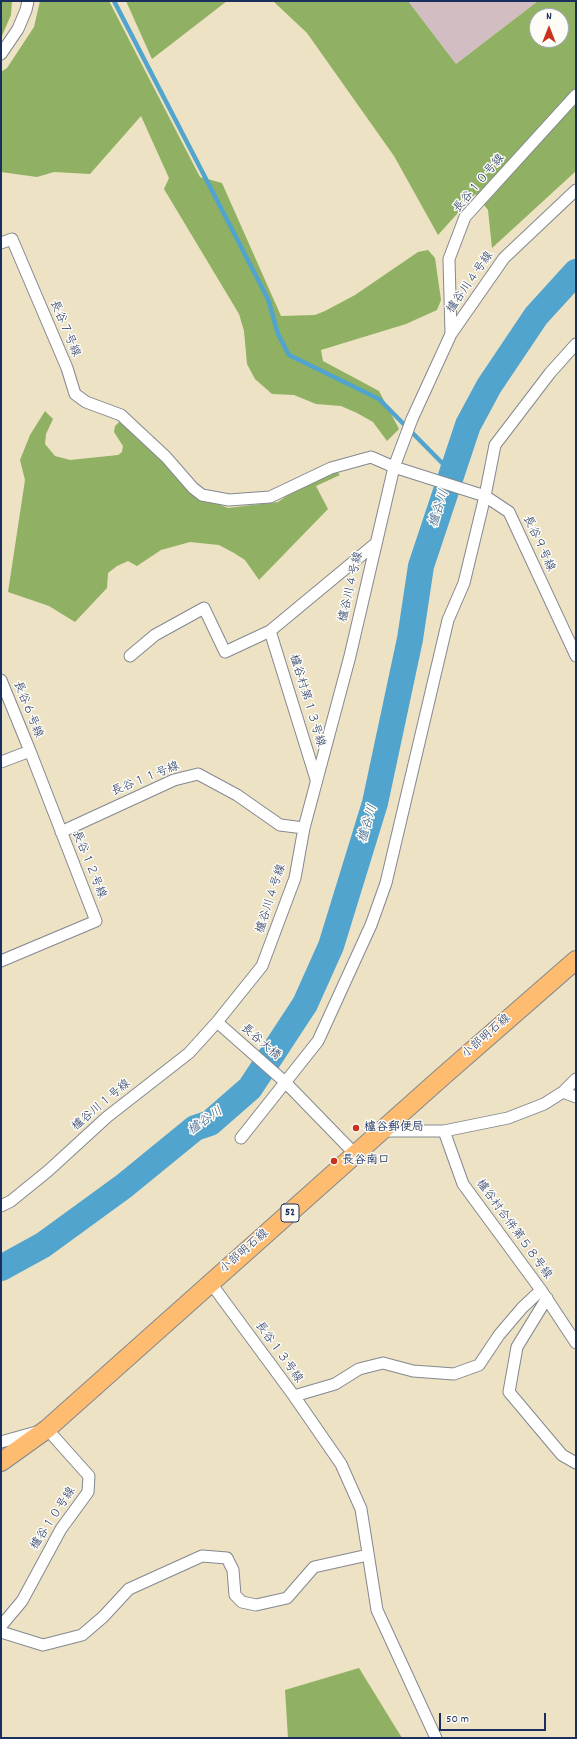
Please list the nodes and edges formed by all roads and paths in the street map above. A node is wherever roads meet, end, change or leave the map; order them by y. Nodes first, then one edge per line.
1 (28, 1) edge
2 (1, 54) edge
3 (576, 95) edge
4 (576, 190) edge
5 (1, 243) edge
6 (451, 334) junction
7 (576, 344) edge
8 (121, 415) joint
9 (394, 467) junction
10 (485, 496) junction
11 (376, 544) junction
12 (270, 631) junction
13 (130, 656) dead end
14 (576, 656) edge
15 (1, 680) edge
16 (30, 751) junction
17 (1, 762) edge
18 (316, 779) junction
19 (304, 828) junction
20 (61, 832) junction
21 (576, 960) edge
22 (1, 961) edge
23 (217, 1022) junction
24 (576, 1079) edge
25 (285, 1082) junction
26 (563, 1092) junction
27 (576, 1097) edge
28 (380, 1131) junction
29 (444, 1131) junction
30 (241, 1138) dead end
31 (355, 1154) junction
32 (1, 1206) edge
33 (210, 1282) junction
34 (544, 1294) junction
35 (576, 1343) edge
36 (294, 1396) junction
37 (47, 1429) junction
38 (1, 1442) edge
39 (1, 1462) edge
40 (576, 1463) edge
41 (368, 1555) junction
42 (1, 1626) edge
43 (1, 1632) edge
44 (436, 1738) edge

1 - 2 street
3 - 6 street, 長谷１０号線
4 - 6 street, 櫨谷川４号線
5 - 8 street, 長谷７号線
6 - 9 street, 櫨谷川４号線
7 - 10 street
8 - 9 street, 長谷９号線
9 - 10 street, 長谷９号線
9 - 11 street, 櫨谷川４号線
10 - 14 street, 長谷９号線
10 - 25 street
11 - 12 street
11 - 18 street, 櫨谷川４号線
12 - 13 street
12 - 18 street, 櫨谷村第１３号線
15 - 16 street, 長谷６号線
16 - 17 street
16 - 20 street, 長谷１２号線
18 - 19 street, 櫨谷川４号線
19 - 20 street, 長谷１１号線
19 - 23 street, 櫨谷川４号線
20 - 22 street, 長谷１２号線
21 - 28 main road, 小部明石線 / 52
23 - 25 street, 長谷大橋
23 - 32 street, 櫨谷川１号線
24 - 26 street
25 - 30 street
25 - 31 street, 長谷大橋
26 - 27 street
26 - 29 street
28 - 29 street
28 - 31 main road, 小部明石線 / 52
29 - 34 street, 櫨谷村合併第５８号線
31 - 33 main road, 小部明石線 / 52
33 - 36 street, 長谷１３号線
33 - 37 main road, 小部明石線 / 52
34 - 35 street, 櫨谷村合併第５８号線
34 - 36 street, 長谷１３号線
34 - 40 street, 櫨谷村合併第５８号線
36 - 41 street
37 - 38 street
37 - 39 main road, 小部明石線 / 52
37 - 42 street, 櫨谷１０号線
41 - 43 street
41 - 44 street

